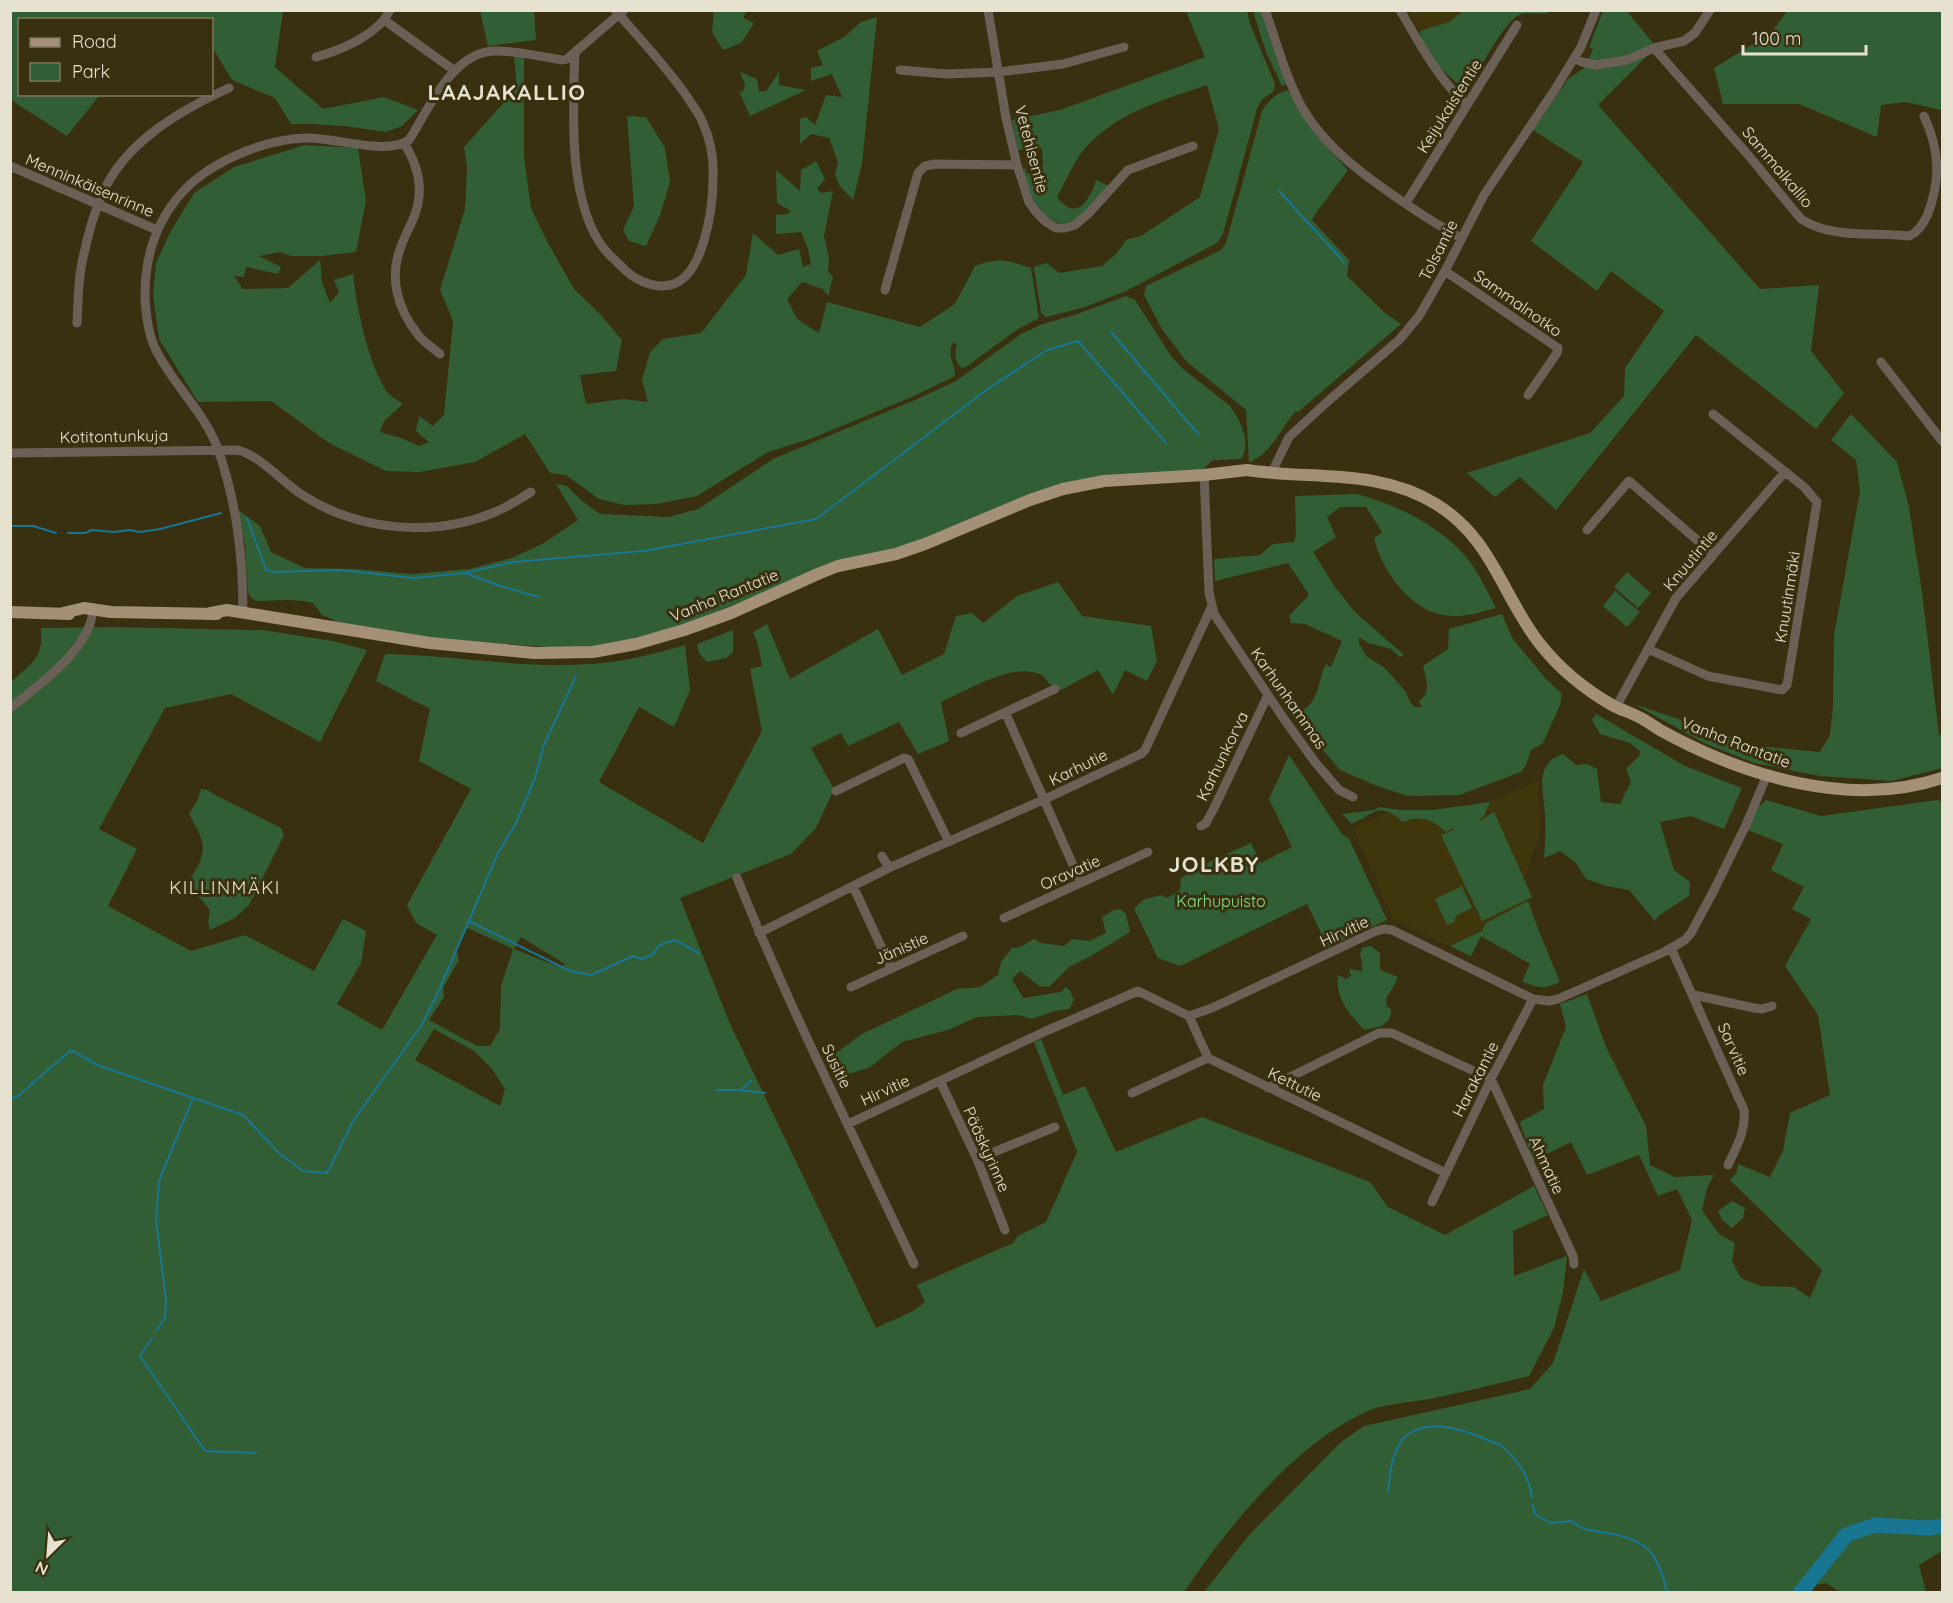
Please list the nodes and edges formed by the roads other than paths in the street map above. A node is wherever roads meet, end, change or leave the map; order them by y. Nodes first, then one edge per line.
1 (390, 10) edge
2 (988, 10) edge
3 (1265, 10) edge
4 (1400, 10) edge
5 (1596, 10) edge
6 (1710, 10) edge
7 (620, 12) edge
8 (384, 20) junction
9 (1517, 25) dead end
10 (1124, 47) dead end
11 (1654, 48) junction
12 (575, 52) junction
13 (316, 57) dead end
14 (1574, 58) junction
15 (900, 70) dead end
16 (455, 71) junction
17 (999, 72) junction
18 (229, 88) dead end
19 (212, 96) edge
20 (213, 96) edge
21 (1467, 105) junction
22 (1924, 116) dead end
23 (404, 143) junction
24 (1193, 146) dead end
25 (1017, 165) junction
26 (12, 167) edge
27 (10, 178) edge
28 (1406, 203) junction
29 (98, 205) junction
30 (157, 230) junction
31 (1461, 238) junction
32 (1445, 271) junction
33 (885, 290) dead end
34 (77, 323) dead end
35 (440, 354) dead end
36 (1881, 362) dead end
37 (1528, 395) dead end
38 (1713, 414) dead end
39 (1942, 441) edge
40 (218, 450) junction
41 (10, 453) edge
42 (1784, 473) junction
43 (1271, 474) junction
44 (1204, 475) junction
45 (531, 492) dead end
46 (1587, 530) dead end
47 (1713, 554) junction
48 (1212, 606) junction
49 (10, 612) edge
50 (92, 612) junction
51 (243, 613) junction
52 (1648, 649) junction
53 (1055, 689) dead end
54 (1268, 695) junction
55 (1616, 707) junction
56 (10, 708) edge
57 (1006, 714) junction
58 (961, 734) dead end
59 (1767, 775) junction
60 (1942, 778) edge
61 (836, 791) dead end
62 (1353, 797) dead end
63 (1043, 800) junction
64 (1201, 826) dead end
65 (949, 842) junction
66 (1148, 852) dead end
67 (882, 856) dead end
68 (891, 867) junction
69 (737, 878) dead end
70 (1081, 883) junction
71 (853, 886) junction
72 (1004, 918) dead end
73 (759, 933) junction
74 (963, 936) dead end
75 (1671, 948) junction
76 (891, 968) junction
77 (850, 987) dead end
78 (1694, 995) junction
79 (1533, 999) junction
80 (1772, 1006) dead end
81 (1189, 1016) junction
82 (1208, 1058) junction
83 (1491, 1079) junction
84 (940, 1081) junction
85 (1268, 1088) junction
86 (1132, 1094) dead end
87 (848, 1124) junction
88 (1055, 1127) dead end
89 (977, 1159) junction
90 (1728, 1166) dead end
91 (1446, 1173) junction
92 (1432, 1202) dead end
93 (1005, 1230) dead end
94 (914, 1264) dead end
95 (1574, 1264) dead end

1 - 8 street
2 - 17 street, Vetehisentie
3 - 28 street
4 - 21 street
5 - 14 street, Tolsantie
6 - 11 street
7 - 12 street
7 - 12 street
8 - 13 street
8 - 16 street
9 - 21 street, Keijukaistentie
10 - 17 street
11 - 14 street
11 - 22 street, Sammalkallio
12 - 16 street
14 - 31 street, Tolsantie
15 - 17 street
16 - 23 street
17 - 25 street, Vetehisentie
18 - 20 street
19 - 29 street
21 - 28 street, Keijukaistentie
23 - 30 street
23 - 35 street
24 - 25 street, Vetehisentie
25 - 33 street
26 - 27 street
26 - 29 street, Menninkäisenrinne
28 - 31 street
29 - 30 street, Menninkäisenrinne
29 - 34 street
30 - 40 street
31 - 32 street, Tolsantie
32 - 37 street, Sammalnotko
32 - 43 street, Tolsantie
36 - 39 street
38 - 42 street, Knuutinmäki
40 - 41 street, Kotitontunkuja
40 - 45 street, Kotitontunkuja
40 - 51 street
42 - 47 street, Knuutintie
42 - 52 street, Knuutinmäki
43 - 44 main road, Vanha Rantatie
43 - 55 main road, Vanha Rantatie
44 - 48 street
44 - 51 main road, Vanha Rantatie
46 - 47 street
47 - 52 street, Knuutintie
48 - 54 street, Karhunhammas
48 - 63 street, Karhutie
49 - 50 main road, Vanha Rantatie
50 - 51 main road, Vanha Rantatie
50 - 56 street
52 - 55 street, Knuutintie
53 - 57 street
54 - 62 street, Karhunhammas
54 - 64 street, Karhunkorva
55 - 59 main road, Vanha Rantatie
57 - 58 street
57 - 63 street
59 - 60 main road, Vanha Rantatie
59 - 75 street
61 - 65 street
63 - 65 street, Karhutie
63 - 70 street
65 - 68 street, Karhutie
66 - 70 street, Oravatie
67 - 68 street
68 - 71 street, Karhutie
69 - 73 street, Susitie
70 - 72 street, Oravatie
71 - 73 street, Karhutie
71 - 76 street
73 - 87 street, Susitie
74 - 76 street, Jänistie
75 - 78 street, Sarvitie
75 - 79 street
76 - 77 street, Jänistie
78 - 80 street
78 - 90 street, Sarvitie
79 - 81 street, Hirvitie
79 - 83 street, Harakantie
81 - 82 street
81 - 84 street, Hirvitie
82 - 85 street, Kettutie
82 - 86 street
83 - 85 street
83 - 91 street, Harakantie
83 - 95 street, Ahmatie
84 - 87 street, Hirvitie
84 - 89 street, Pääskyrinne
85 - 91 street, Kettutie
87 - 94 street, Susitie
88 - 89 street
89 - 93 street, Pääskyrinne
91 - 92 street, Harakantie

